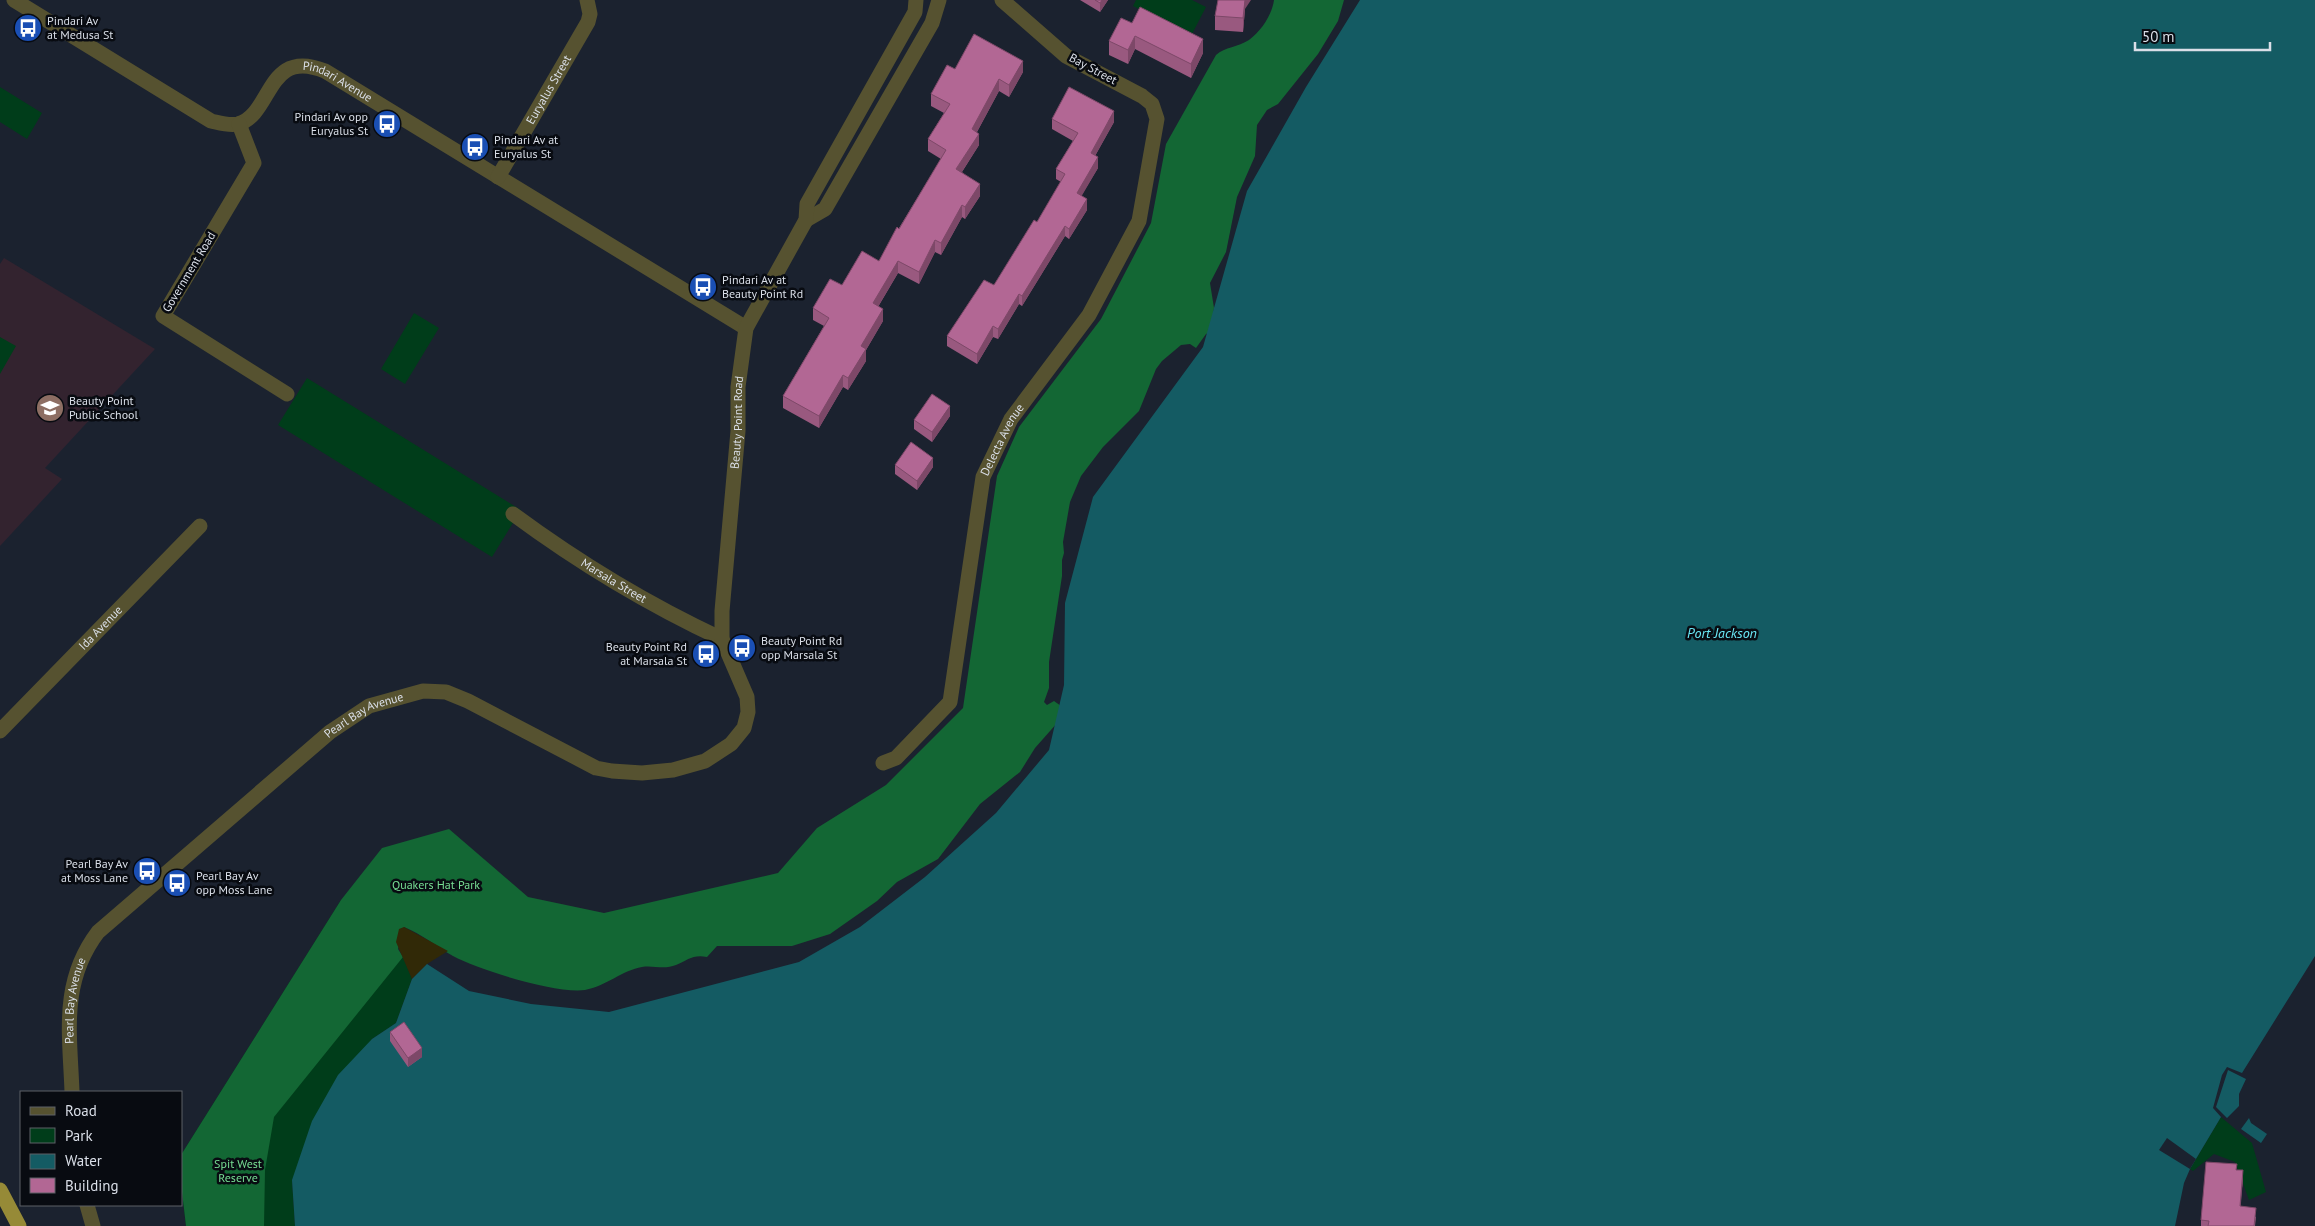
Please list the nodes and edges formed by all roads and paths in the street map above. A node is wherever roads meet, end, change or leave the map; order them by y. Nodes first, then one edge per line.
1 (14, 0) edge
2 (587, 0) edge
3 (916, 0) edge
4 (939, 0) edge
5 (1002, 0) edge
6 (1157, 119) joint
7 (239, 124) junction
8 (498, 177) junction
9 (806, 220) junction
10 (746, 328) junction
11 (287, 394) dead end
12 (513, 514) dead end
13 (200, 526) dead end
14 (722, 639) junction
15 (0, 731) edge
16 (883, 764) dead end
17 (72, 1091) edge
18 (0, 1190) edge
19 (87, 1206) edge
20 (19, 1226) edge
21 (93, 1226) edge

1 - 7 street
2 - 8 street, Euryalus Street
3 - 9 street, Beauty Point Road
4 - 9 street, Beauty Point Road
5 - 6 street, Bay Street
6 - 16 street, Delecta Avenue
7 - 8 street, Pindari Avenue
7 - 11 street, Government Road
8 - 10 street, Pindari Avenue
9 - 10 street, Beauty Point Road
10 - 14 street, Beauty Point Road
12 - 14 street, Marsala Street
13 - 15 street, Ida Avenue
14 - 17 street, Pearl Bay Avenue
18 - 20 highway
19 - 21 street

